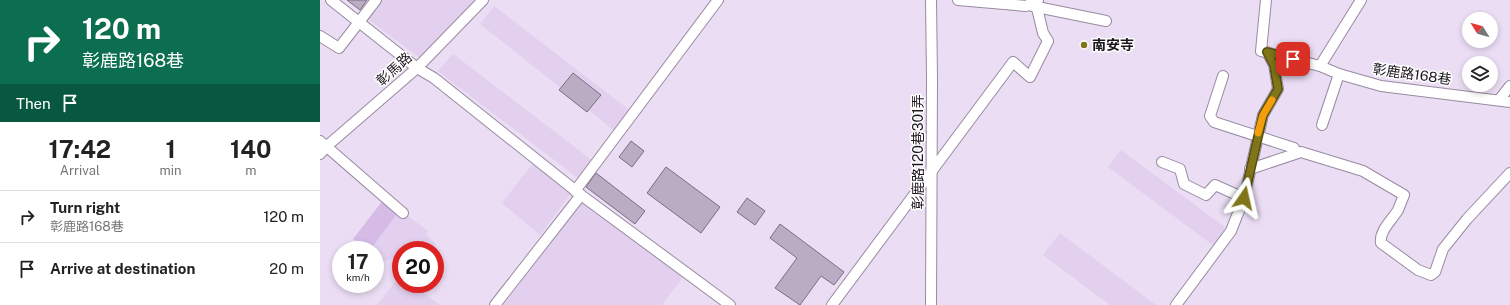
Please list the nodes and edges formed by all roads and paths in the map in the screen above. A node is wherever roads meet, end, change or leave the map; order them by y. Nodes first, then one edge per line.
1 (331, 0) edge
2 (376, 0) edge
3 (482, 0) edge
4 (718, 0) edge
5 (931, 0) edge
6 (958, 0) edge
7 (1266, 0) edge
8 (1361, 0) edge
9 (1034, 4) edge
10 (360, 21) junction
11 (1106, 21) dead end
12 (320, 36) edge
13 (1264, 51) junction
14 (1320, 66) junction
15 (417, 68) junction
16 (1339, 74) junction
17 (1223, 76) dead end
18 (1510, 86) edge
19 (1499, 100) junction
20 (1510, 102) edge
21 (1322, 125) dead end
22 (1257, 136) junction
23 (322, 147) edge
24 (1294, 148) dead end
25 (1162, 162) dead end
26 (1250, 169) junction
27 (931, 172) junction
28 (1510, 173) edge
29 (578, 193) junction
30 (1244, 198) junction
31 (403, 213) dead end
32 (495, 305) edge
33 (730, 305) edge
34 (832, 305) edge
35 (932, 305) edge
36 (1176, 305) edge

1 - 10 street
2 - 10 street
3 - 15 street, 彰馬路
4 - 29 street
5 - 27 street, 彰鹿路120巷301弄
6 - 9 street
7 - 13 street
8 - 14 street
9 - 11 street
9 - 27 street
10 - 12 street
10 - 15 street
13 - 14 street, 彰鹿路168巷
13 - 22 street
14 - 16 street, 彰鹿路168巷
15 - 23 street, 彰馬路
15 - 29 street
16 - 19 street, 彰鹿路168巷
16 - 21 street
17 - 22 street
18 - 19 street
19 - 20 street, 彰鹿路168巷
22 - 24 street
22 - 26 street
23 - 31 street
25 - 30 street
26 - 28 street
26 - 30 street
27 - 34 street
27 - 35 street, 彰鹿路120巷301弄
29 - 32 street
29 - 33 street
30 - 36 street

